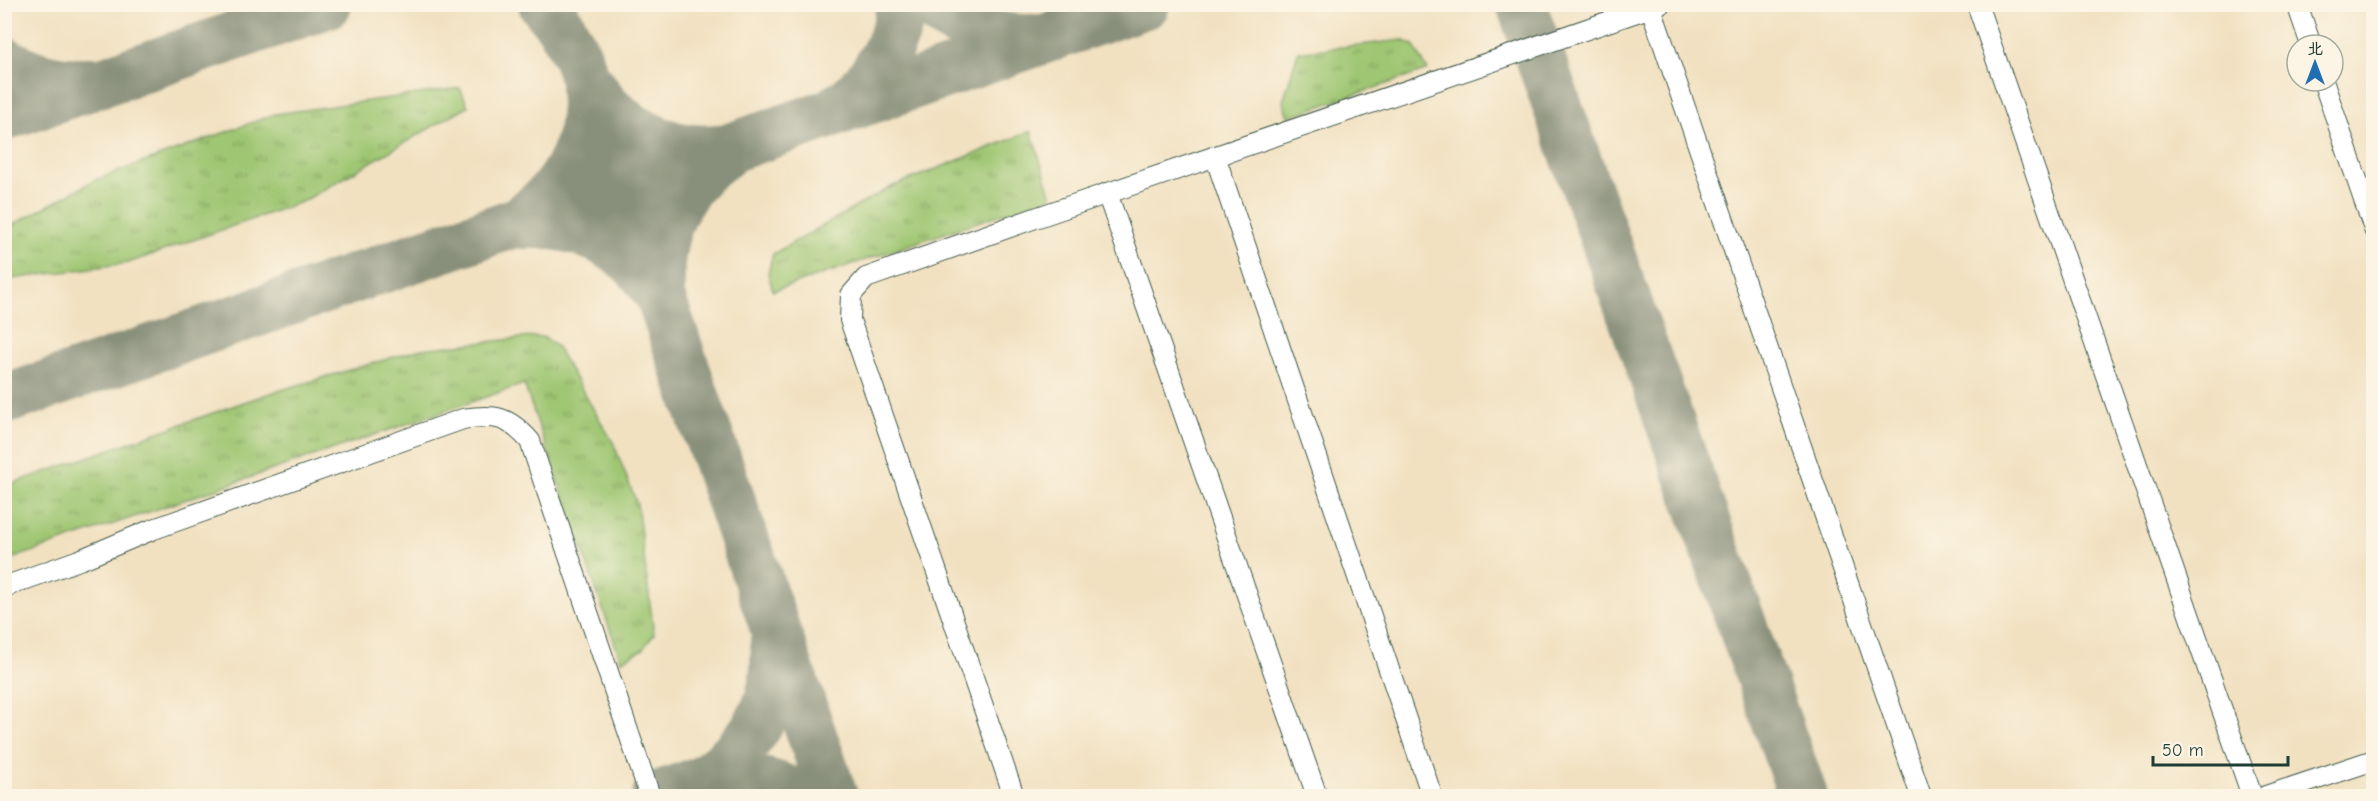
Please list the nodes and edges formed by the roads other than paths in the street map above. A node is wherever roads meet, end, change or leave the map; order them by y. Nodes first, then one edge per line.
1 (1977, 4) edge
2 (2297, 4) edge
3 (1656, 6) edge
4 (2307, 33) edge
5 (2327, 93) edge
6 (1215, 156) junction
7 (1107, 193) junction
8 (2373, 229) edge
9 (4, 586) edge
10 (2373, 760) edge
11 (650, 796) edge
12 (1014, 796) edge
13 (1317, 796) edge
14 (1432, 796) edge
15 (1921, 796) edge
16 (2252, 796) edge
17 (2266, 796) edge

1 - 16 lane
2 - 4 lane
3 - 6 lane
3 - 15 lane
5 - 8 lane
6 - 7 lane
6 - 14 lane
7 - 12 lane
7 - 13 lane
9 - 11 lane
10 - 17 lane

